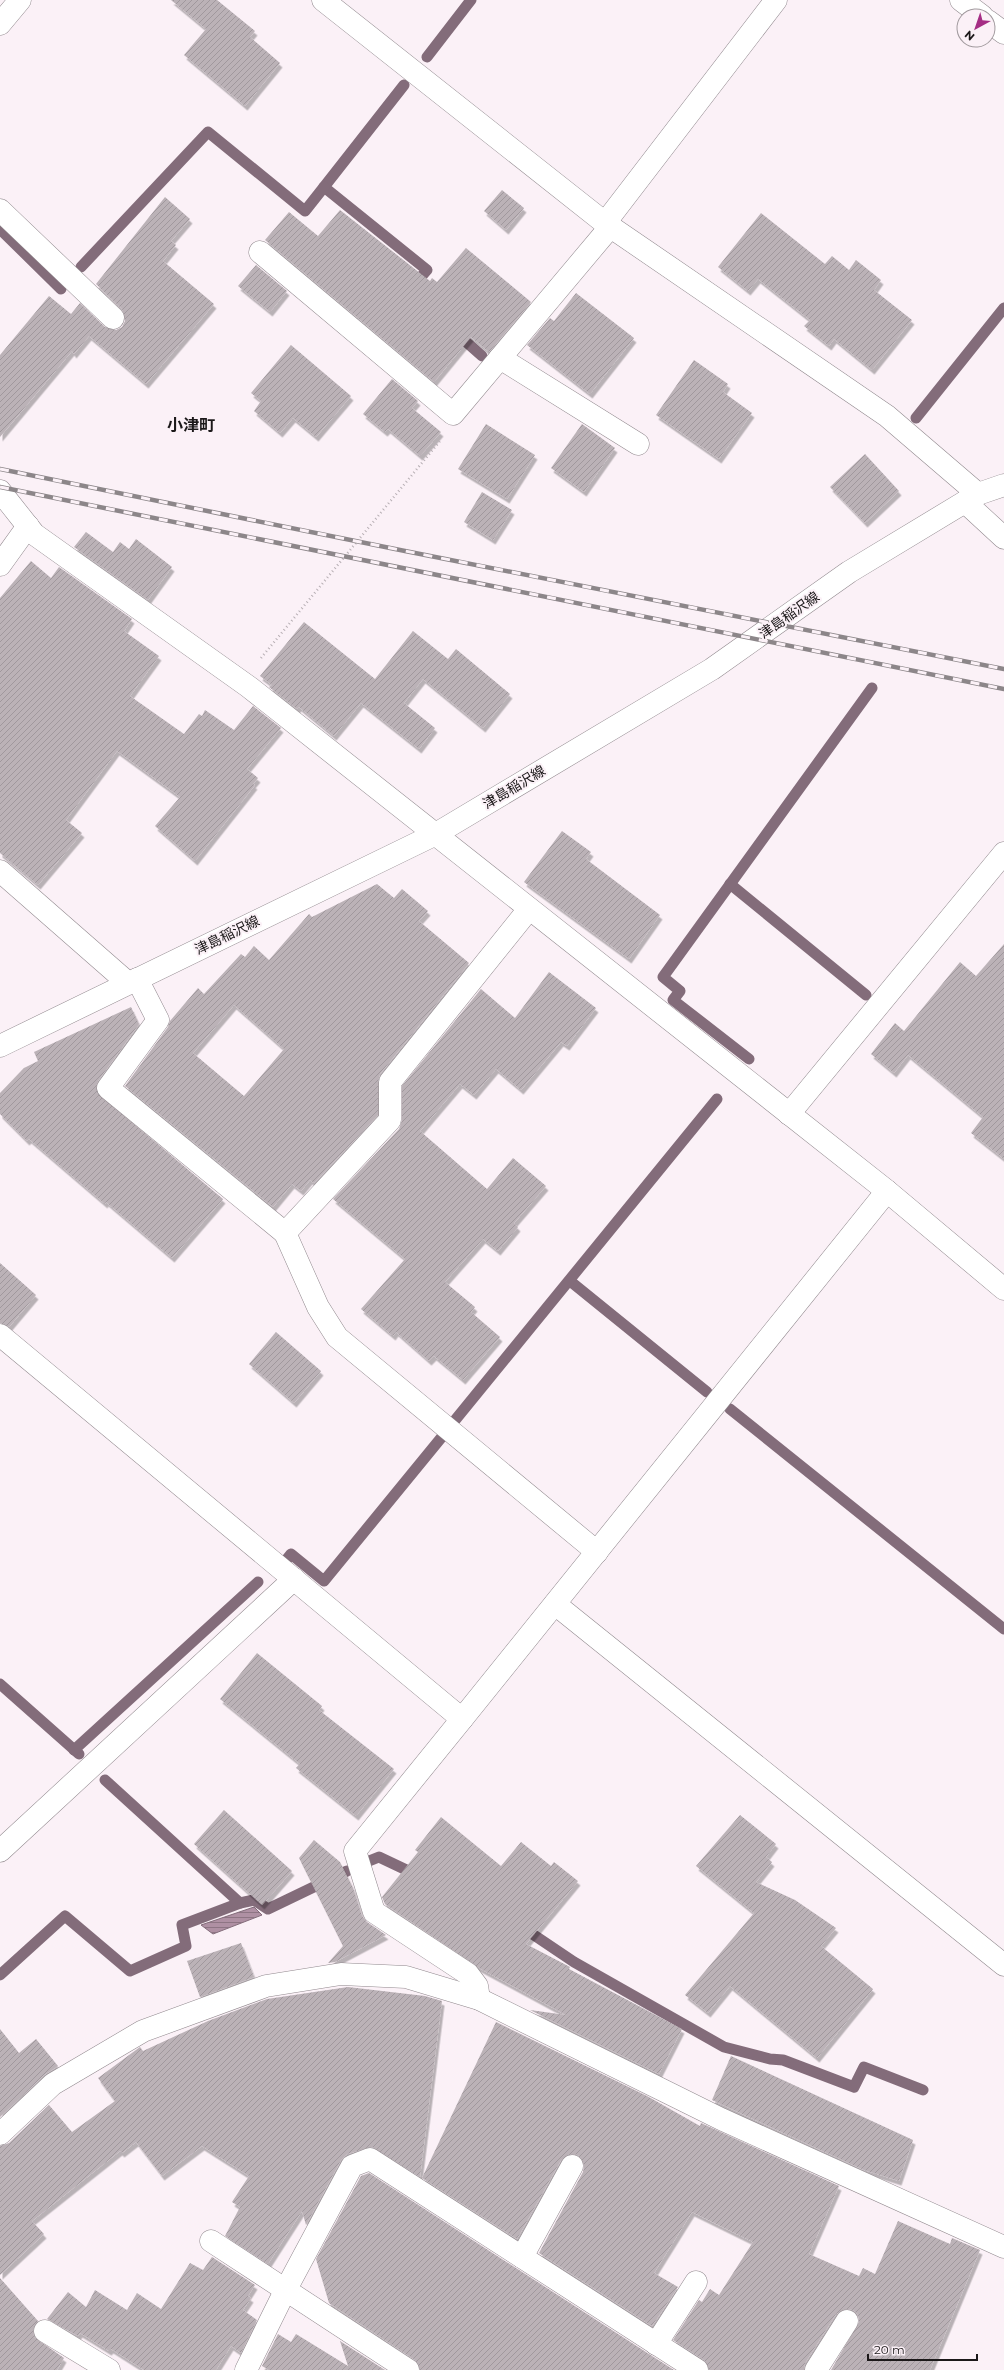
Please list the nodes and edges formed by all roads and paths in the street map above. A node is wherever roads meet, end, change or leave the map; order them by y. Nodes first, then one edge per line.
1 (20, 0) edge
2 (324, 0) edge
3 (776, 0) edge
4 (961, 0) edge
5 (972, 8) edge
6 (0, 24) edge
7 (996, 28) edge
8 (1004, 34) edge
9 (0, 210) edge
10 (608, 225) junction
11 (260, 252) dead end
12 (113, 318) dead end
13 (500, 358) junction
14 (453, 414) junction
15 (638, 444) dead end
16 (1004, 486) edge
17 (0, 491) edge
18 (971, 498) junction
19 (28, 526) junction
20 (1004, 538) edge
21 (0, 565) edge
22 (242, 681) junction
23 (434, 835) junction
24 (1004, 852) edge
25 (0, 871) edge
26 (529, 909) junction
27 (132, 981) junction
28 (0, 1046) edge
29 (789, 1114) junction
30 (887, 1191) junction
31 (285, 1233) junction
32 (1004, 1289) edge
33 (0, 1335) edge
34 (597, 1552) junction
35 (294, 1579) junction
36 (555, 1604) junction
37 (462, 1719) junction
38 (0, 1851) edge
39 (1004, 1965) edge
40 (479, 1999) junction
41 (0, 2134) edge
42 (572, 2166) dead end
43 (211, 2241) dead end
44 (1004, 2247) edge
45 (522, 2257) junction
46 (696, 2282) dead end
47 (285, 2290) junction
48 (847, 2321) dead end
49 (45, 2332) dead end
50 (656, 2344) junction
51 (109, 2370) edge
52 (246, 2370) edge
53 (408, 2370) edge
54 (697, 2370) edge
55 (816, 2370) edge

1 - 6 street
2 - 10 street
3 - 10 street
4 - 5 street
7 - 8 street
9 - 12 street
10 - 13 street
10 - 18 street
11 - 14 street
13 - 14 street
13 - 15 street
14 - 22 path
16 - 18 street, 津島稲沢線
17 - 19 street
18 - 20 street
18 - 23 street, 津島稲沢線
19 - 21 street
19 - 22 street
22 - 23 street
23 - 26 street
23 - 27 street, 津島稲沢線
24 - 29 street
25 - 27 street
26 - 29 street
26 - 31 street
27 - 28 street, 津島稲沢線
27 - 31 street
29 - 30 street
30 - 32 street
30 - 34 street
31 - 34 street
33 - 35 street
34 - 36 street
35 - 37 street
35 - 38 street
36 - 37 street
36 - 39 street
37 - 40 street
40 - 41 street
40 - 44 street
42 - 45 street
43 - 47 street
45 - 47 street
45 - 50 street
46 - 50 street
47 - 52 street
47 - 53 street
48 - 55 street
49 - 51 street
50 - 54 street

